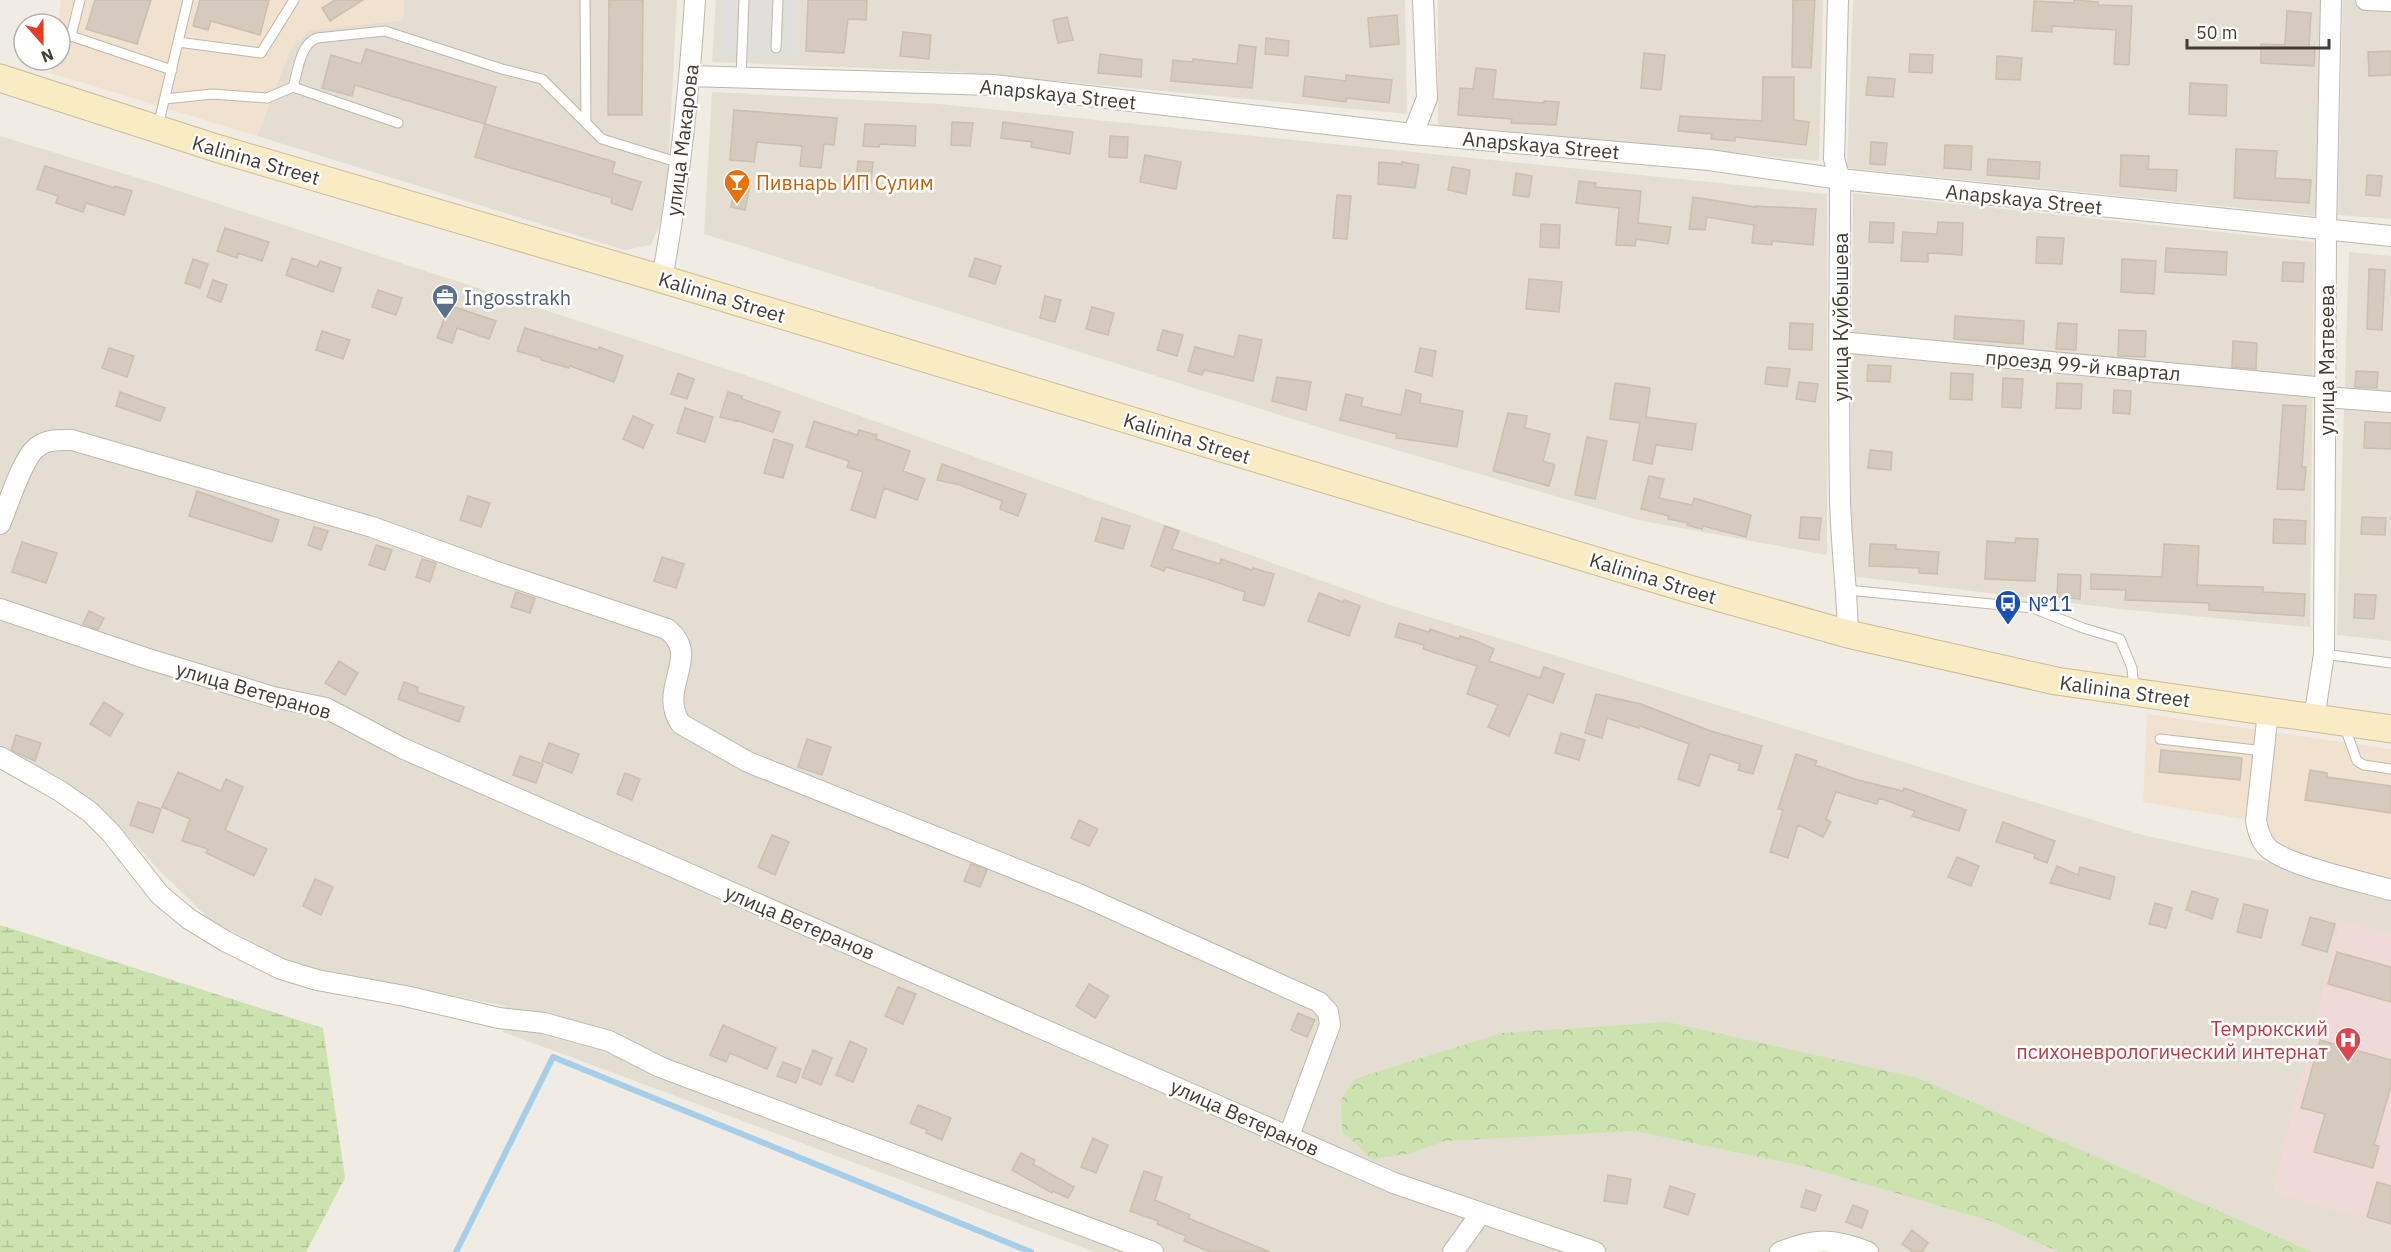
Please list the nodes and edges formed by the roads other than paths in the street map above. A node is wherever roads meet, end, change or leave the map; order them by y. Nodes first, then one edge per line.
1 (80, 0) edge
2 (188, 0) edge
3 (294, 0) edge
4 (585, 0) edge
5 (695, 0) edge
6 (744, 0) edge
7 (777, 0) edge
8 (1423, 0) edge
9 (1838, 0) edge
10 (2331, 0) edge
11 (2366, 0) edge
12 (2391, 2) edge
13 (178, 42) junction
14 (776, 48) dead end
15 (172, 70) junction
16 (690, 76) junction
17 (741, 77) junction
18 (0, 78) edge
19 (293, 87) junction
20 (165, 99) junction
21 (398, 123) dead end
22 (586, 123) junction
23 (157, 130) junction
24 (1413, 134) junction
25 (680, 164) junction
26 (1840, 179) junction
27 (2326, 230) junction
28 (2391, 236) edge
29 (662, 279) junction
30 (1840, 342) junction
31 (2326, 393) junction
32 (2391, 402) edge
33 (0, 524) edge
34 (1847, 590) junction
35 (0, 609) edge
36 (1848, 634) junction
37 (2324, 654) junction
38 (2391, 663) edge
39 (2135, 693) junction
40 (2268, 712) junction
41 (2314, 719) junction
42 (2343, 723) junction
43 (2391, 729) edge
44 (2160, 739) dead end
45 (2264, 751) junction
46 (0, 757) edge
47 (2391, 770) edge
48 (2391, 890) edge
49 (1288, 1136) junction
50 (1481, 1214) junction
51 (1153, 1252) edge
52 (1453, 1252) edge
53 (1595, 1252) edge
54 (1780, 1252) edge
55 (1868, 1252) edge

1 - 15 lane
2 - 13 lane
3 - 13 lane
4 - 22 lane
5 - 16 street, улица Макарова
6 - 17 lane
7 - 14 lane
8 - 24 street
9 - 26 street, улица Куйбышева
10 - 27 street, улица Матвеева
11 - 12 street
13 - 15 lane
15 - 20 lane
16 - 17 street, Anapskaya Street
16 - 25 street, улица Макарова
17 - 24 street, Anapskaya Street
18 - 23 main road, Kalinina Street
19 - 20 lane
19 - 21 lane
19 - 22 lane
20 - 23 lane
22 - 25 lane
23 - 29 main road, Kalinina Street
24 - 26 street, Anapskaya Street
25 - 29 street, улица Макарова
26 - 27 street, Anapskaya Street
26 - 30 street, улица Куйбышева
27 - 28 street, Anapskaya Street
27 - 31 street, улица Матвеева
29 - 36 main road, Kalinina Street
30 - 31 street, проезд 99-й квартал
30 - 34 street, улица Куйбышева
31 - 32 street, проезд 99-й квартал
31 - 37 street, улица Матвеева
33 - 49 street
34 - 36 street, улица Куйбышева
34 - 39 lane
35 - 49 street, улица Ветеранов
36 - 39 main road, Kalinina Street
37 - 38 lane
37 - 41 street, улица Матвеева
39 - 40 main road, Kalinina Street
40 - 41 main road, Kalinina Street
40 - 45 street
41 - 42 main road, Kalinina Street
42 - 43 main road, Kalinina Street
42 - 47 lane
44 - 45 lane
45 - 48 street
46 - 51 street
49 - 50 street, улица Ветеранов
50 - 52 street
50 - 53 street, улица Ветеранов
54 - 55 street

